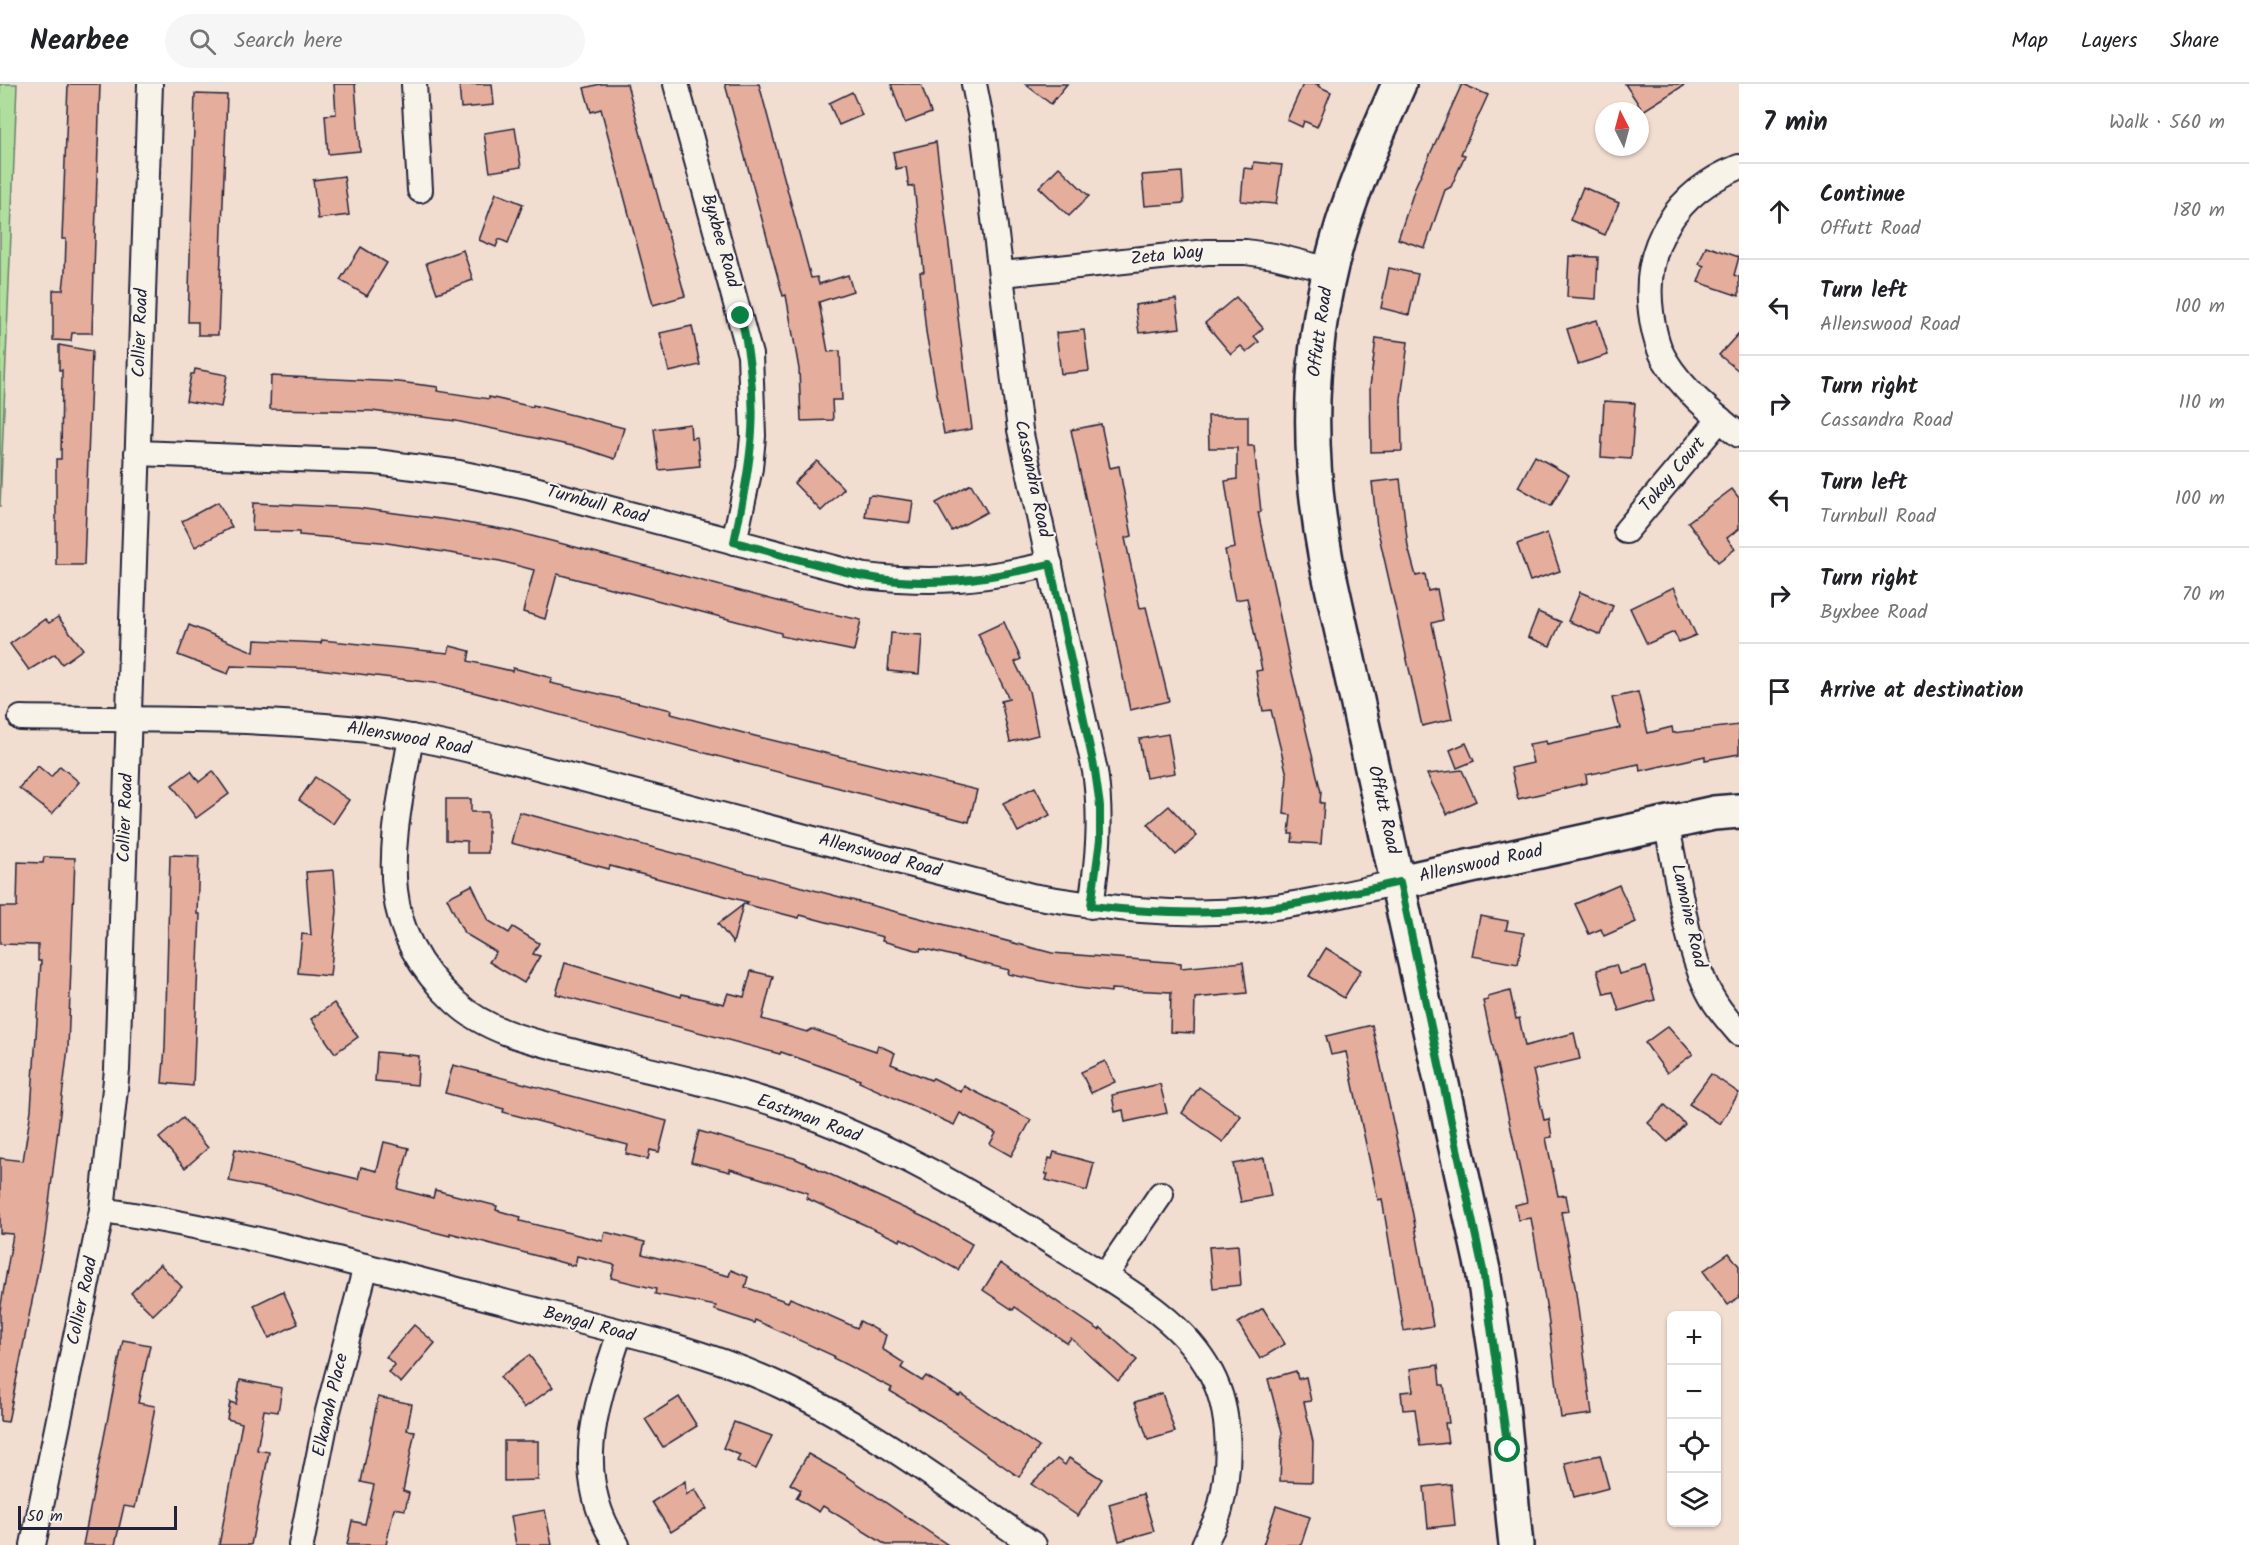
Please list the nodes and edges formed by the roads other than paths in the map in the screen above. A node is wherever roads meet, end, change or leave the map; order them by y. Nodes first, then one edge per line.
1 (150, 84) edge
2 (414, 84) edge
3 (676, 84) edge
4 (974, 84) edge
5 (1399, 84) edge
6 (1739, 167) edge
7 (420, 190) dead end
8 (1330, 270) junction
9 (1003, 274) junction
10 (1720, 419) junction
11 (1739, 435) edge
12 (137, 453) junction
13 (1626, 531) dead end
14 (734, 542) junction
15 (1050, 564) junction
16 (21, 718) dead end
17 (129, 720) junction
18 (411, 737) junction
19 (1739, 811) edge
20 (1666, 823) junction
21 (1400, 882) junction
22 (1091, 906) junction
23 (1739, 1033) edge
24 (1161, 1194) dead end
25 (102, 1210) junction
26 (366, 1266) junction
27 (1105, 1276) junction
28 (620, 1332) junction
29 (33, 1545) edge
30 (301, 1545) edge
31 (617, 1545) edge
32 (1034, 1545) edge
33 (1204, 1545) edge
34 (1516, 1545) edge

1 - 12 street, Collier Road
2 - 7 street
3 - 14 street, Byxbee Road
4 - 9 street, Cassandra Road
5 - 8 street, Offutt Road
6 - 10 street
8 - 9 street, Zeta Way
8 - 21 street, Offutt Road
9 - 15 street, Cassandra Road
10 - 11 street
10 - 13 street, Tokay Court
12 - 14 street, Turnbull Road
12 - 17 street, Collier Road
14 - 15 street, Turnbull Road
15 - 22 street, Cassandra Road
16 - 17 street, Allenswood Road
17 - 18 street, Allenswood Road
17 - 25 street, Collier Road
18 - 22 street, Allenswood Road
18 - 27 street, Eastman Road
19 - 20 street, Allenswood Road
20 - 21 street, Allenswood Road
20 - 23 street, Lamoine Road
21 - 22 street, Allenswood Road
21 - 34 street, Offutt Road
24 - 27 street
25 - 26 street, Bengal Road
25 - 29 street, Collier Road
26 - 28 street, Bengal Road
26 - 30 street, Elkanah Place
27 - 33 street, Eastman Road
28 - 31 street
28 - 32 street, Bengal Road

